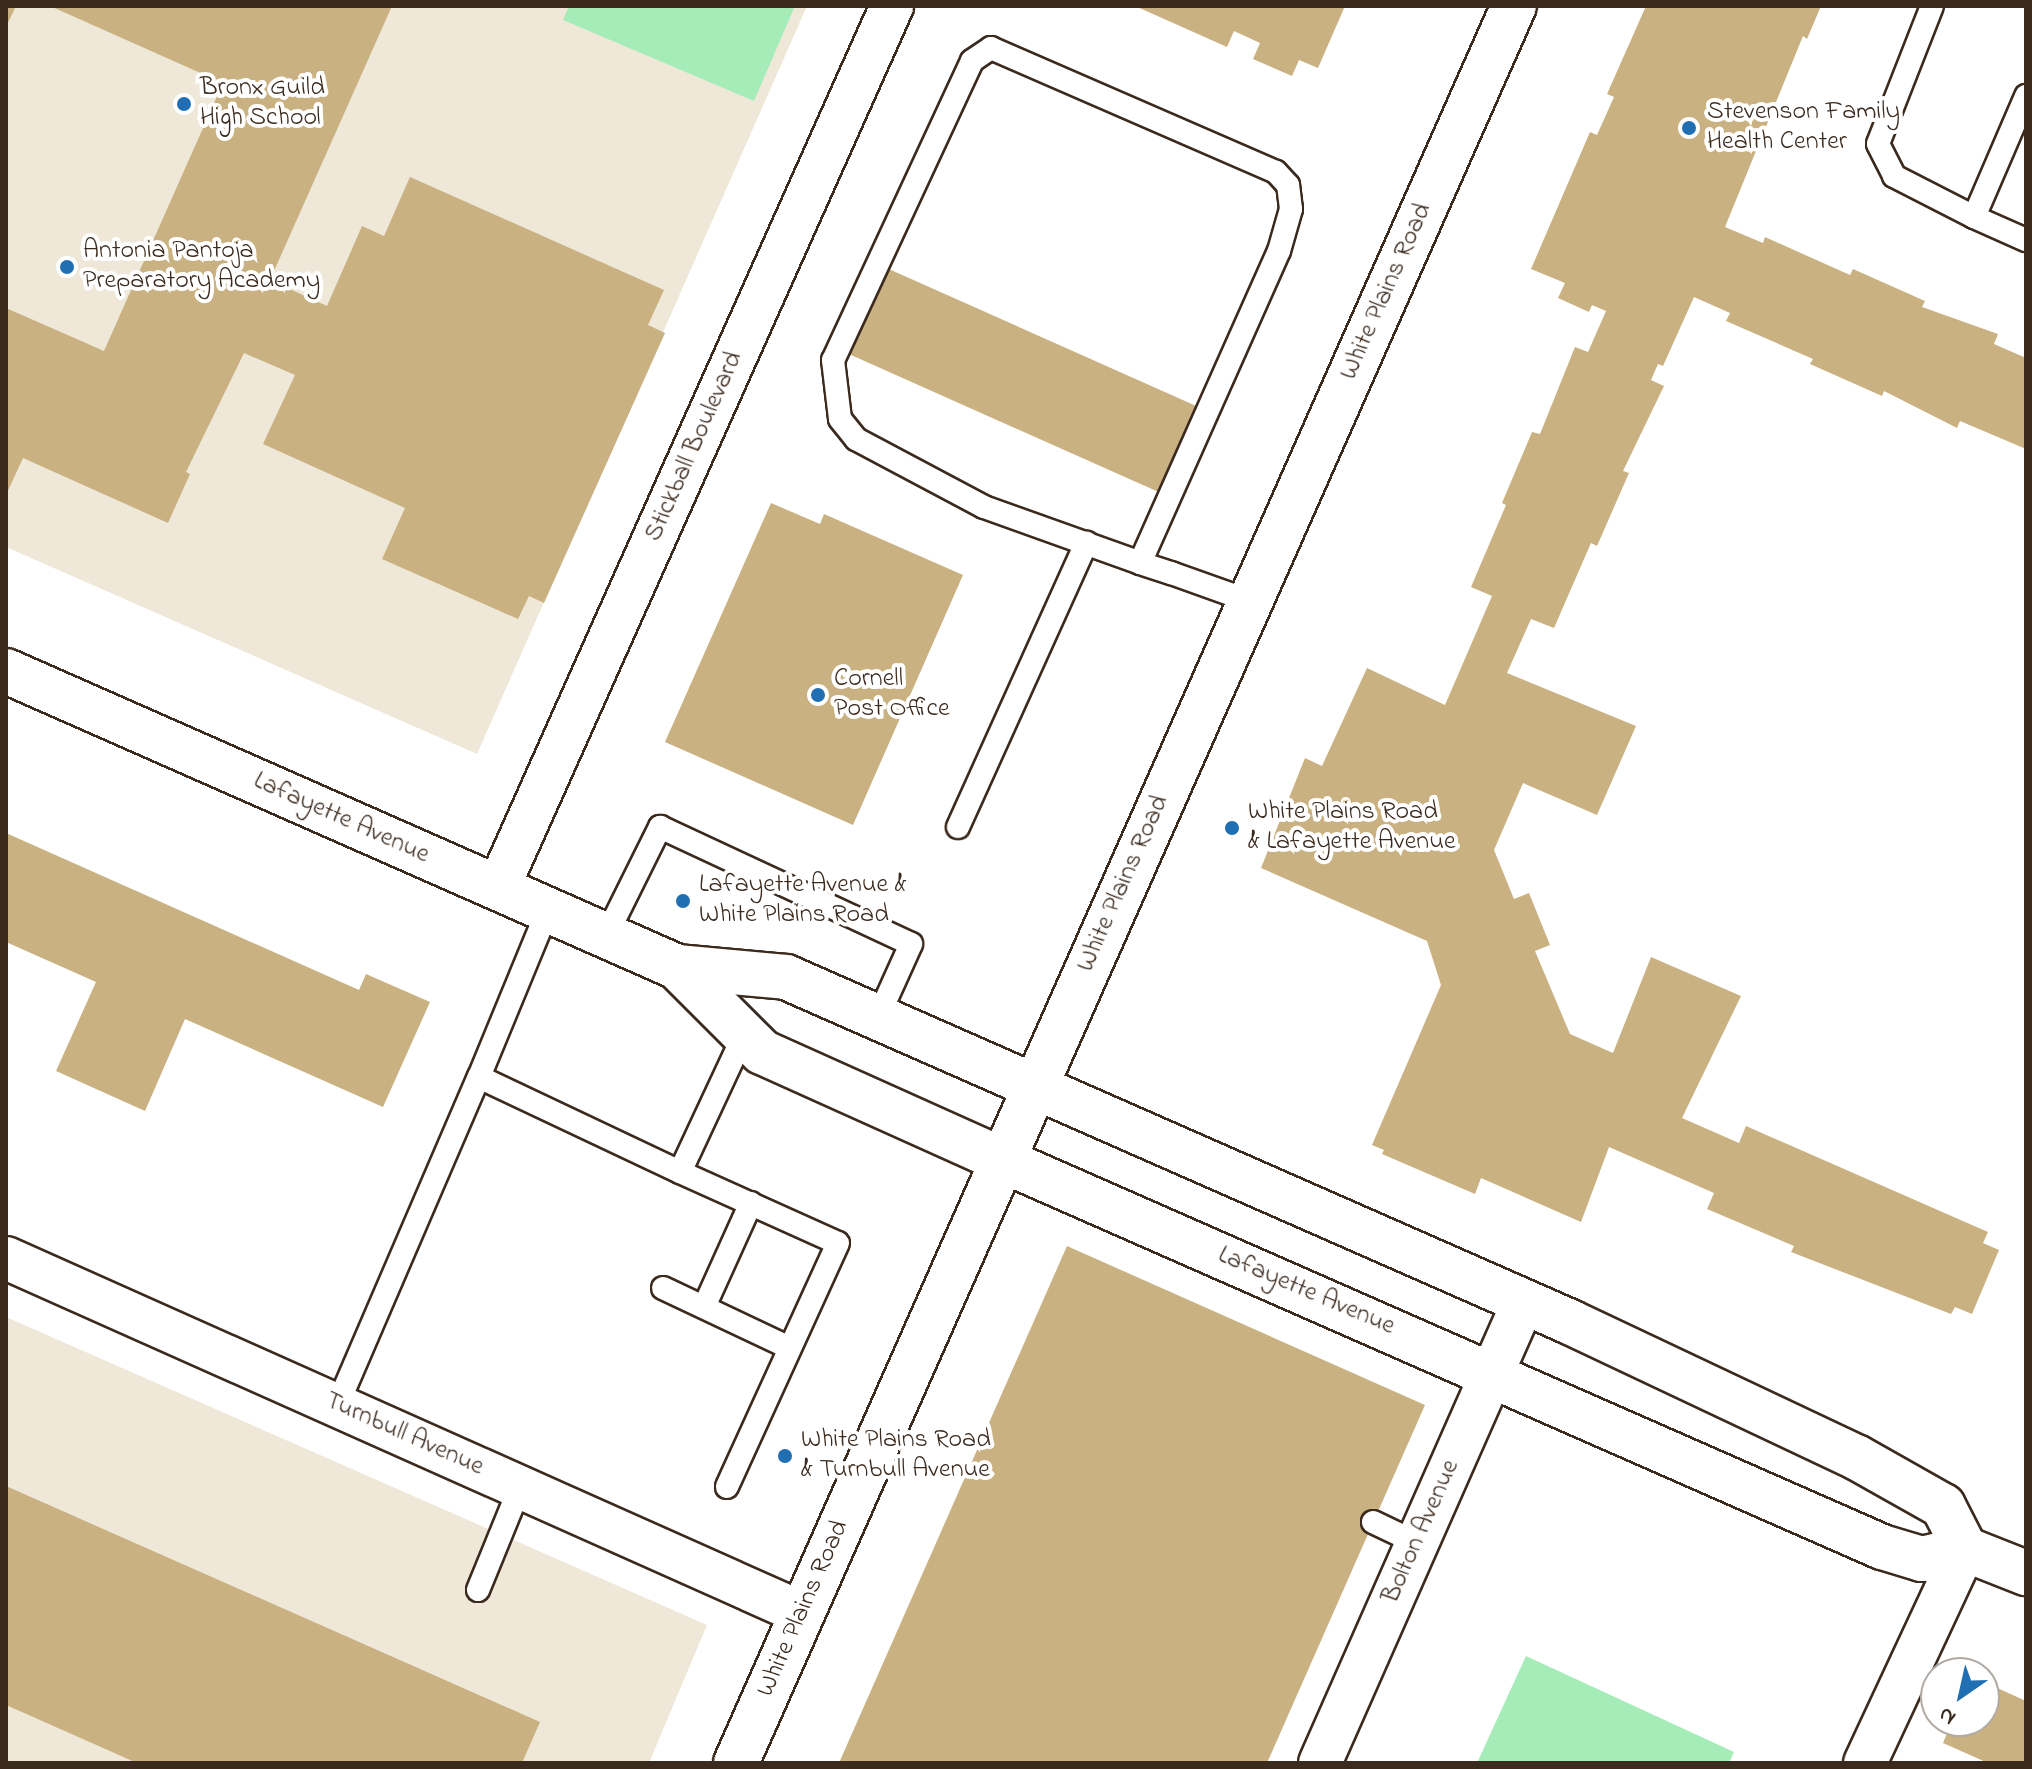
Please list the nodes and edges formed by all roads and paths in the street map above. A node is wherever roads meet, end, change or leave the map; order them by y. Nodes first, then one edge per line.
1 (892, 6) edge
2 (1514, 6) edge
3 (1932, 6) edge
4 (2026, 96) edge
5 (1974, 217) junction
6 (2026, 240) edge
7 (1086, 543) junction
8 (1140, 563) junction
9 (1249, 601) junction
10 (6, 671) edge
11 (958, 827) dead end
12 (498, 888) junction
13 (548, 910) junction
14 (606, 936) junction
15 (677, 967) junction
16 (878, 1017) junction
17 (744, 1035) junction
18 (479, 1077) junction
19 (1035, 1085) junction
20 (1002, 1160) junction
21 (680, 1172) junction
22 (751, 1203) junction
23 (6, 1258) edge
24 (663, 1288) dead end
25 (1524, 1301) junction
26 (704, 1307) junction
27 (790, 1348) junction
28 (1492, 1372) junction
29 (337, 1406) junction
30 (520, 1487) junction
31 (727, 1487) dead end
32 (1373, 1522) dead end
33 (1417, 1543) junction
34 (1965, 1549) junction
35 (2026, 1573) edge
36 (478, 1590) dead end
37 (802, 1613) junction
38 (736, 1763) edge
39 (1320, 1763) edge
40 (1865, 1763) edge

1 - 12 street, Stickball Boulevard
2 - 9 street, White Plains Road
3 - 5 lane
4 - 5 lane
5 - 6 lane
7 - 8 lane
7 - 8 lane
7 - 11 lane
8 - 9 lane
9 - 19 street, White Plains Road
10 - 12 street, Lafayette Avenue
12 - 13 street, Lafayette Avenue
13 - 14 street, Lafayette Avenue
13 - 18 lane
14 - 15 street, Lafayette Avenue
14 - 16 lane
15 - 16 street, Lafayette Avenue
15 - 17 street, Lafayette Avenue
16 - 19 street, Lafayette Avenue
17 - 20 street, Lafayette Avenue
17 - 21 lane
18 - 21 lane
18 - 29 lane
19 - 20 street, White Plains Road
19 - 25 street, Lafayette Avenue
20 - 28 street, Lafayette Avenue
20 - 37 street, White Plains Road
21 - 22 lane
22 - 26 lane
22 - 27 lane
23 - 29 street, Turnbull Avenue
24 - 26 lane
25 - 28 street, Bolton Avenue
25 - 34 street, Lafayette Avenue
26 - 27 lane
27 - 31 lane
28 - 33 street, Bolton Avenue
28 - 34 street, Lafayette Avenue
29 - 30 street, Turnbull Avenue
30 - 36 lane
30 - 37 street, Turnbull Avenue
32 - 33 lane
33 - 39 street, Bolton Avenue
34 - 35 street
34 - 40 street
37 - 38 street, White Plains Road

